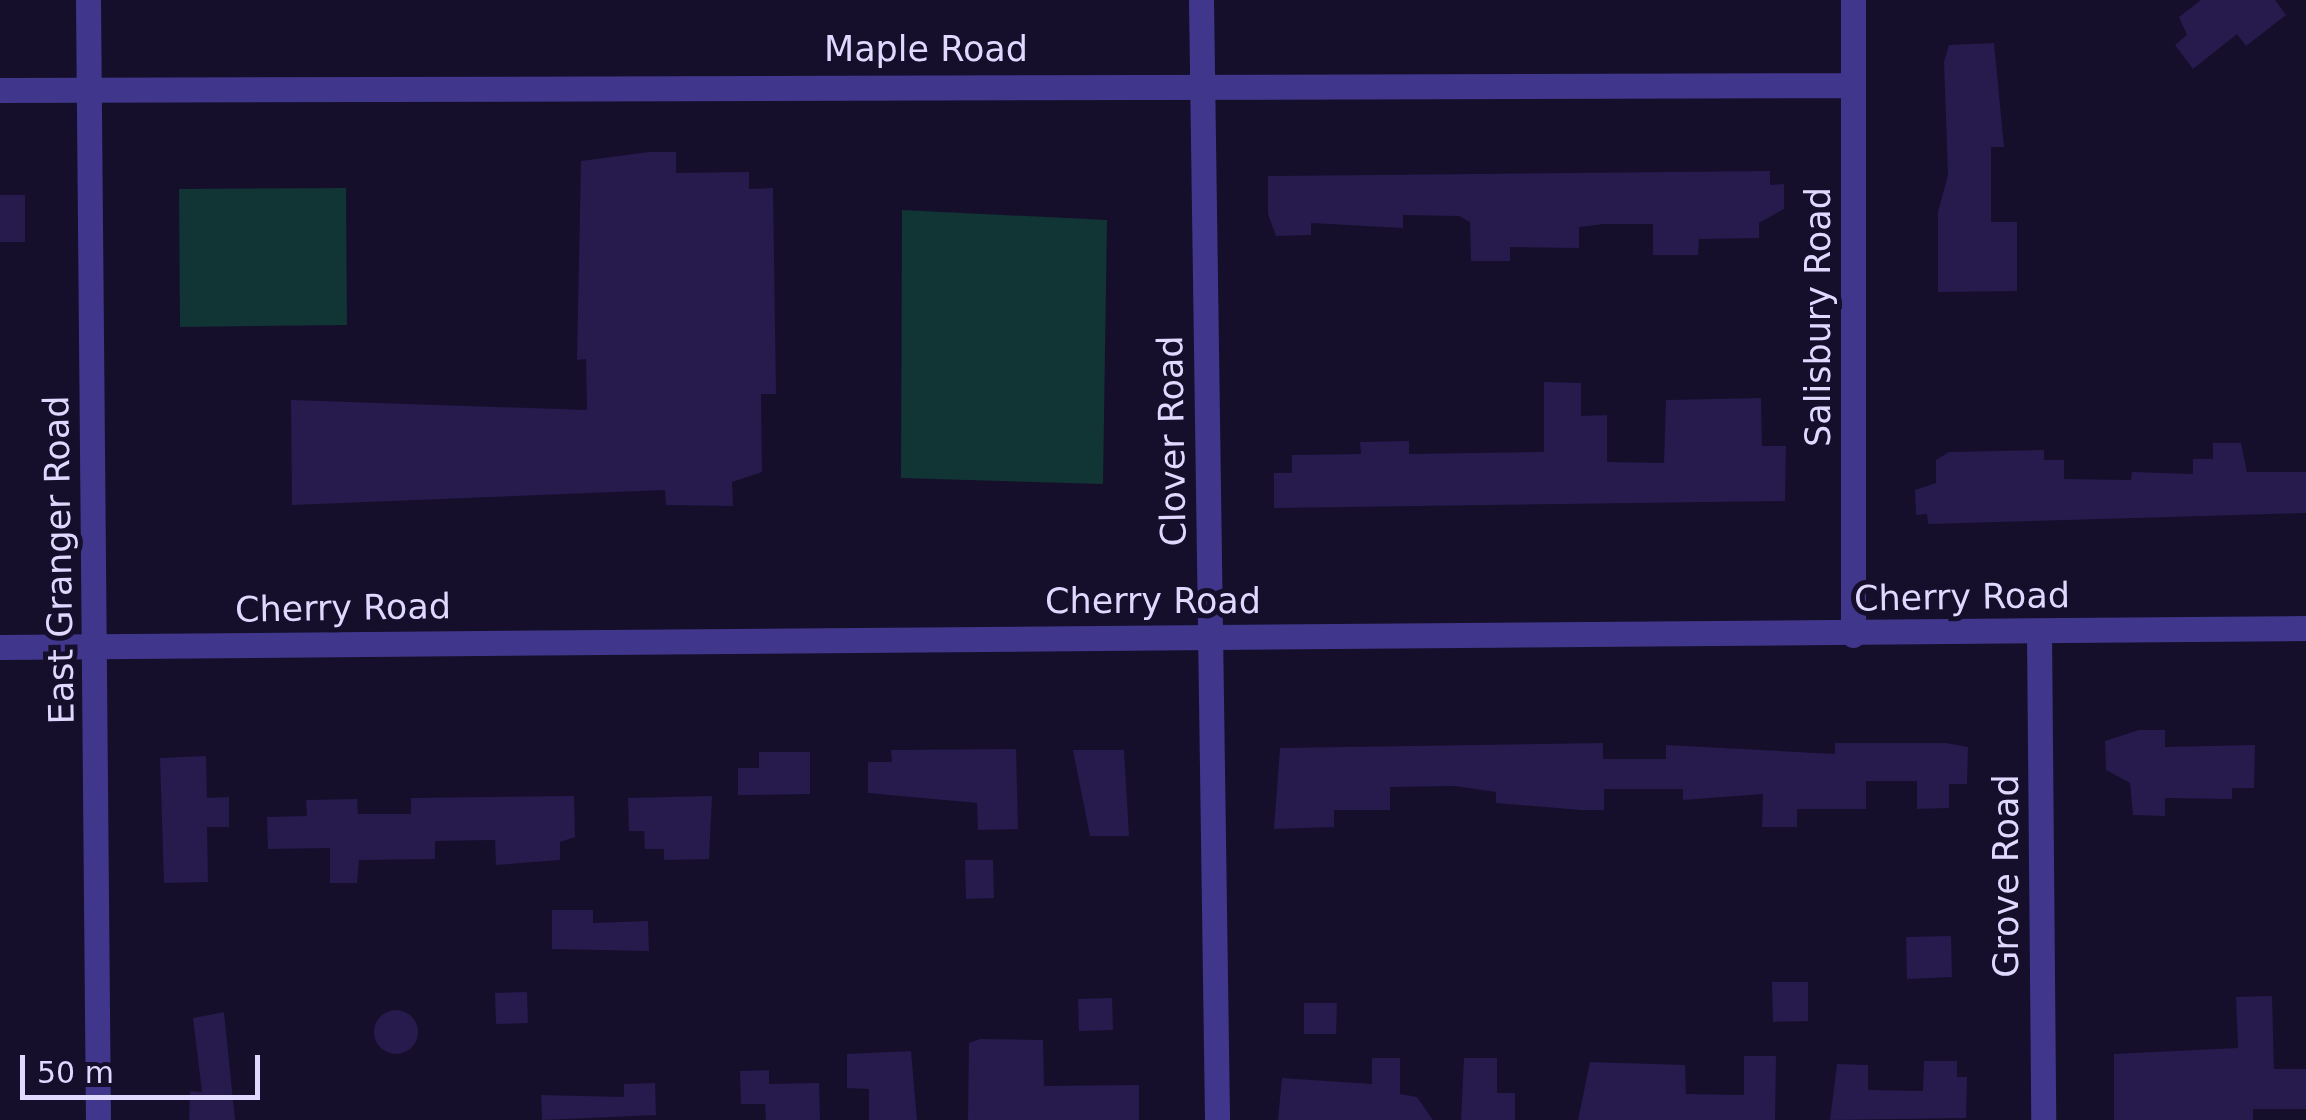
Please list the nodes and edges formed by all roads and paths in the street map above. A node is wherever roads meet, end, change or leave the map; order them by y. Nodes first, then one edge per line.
1 (88, 0) edge
2 (1201, 0) edge
3 (1853, 0) edge
4 (1201, 83) junction
5 (1853, 85) junction
6 (86, 89) junction
7 (0, 90) edge
8 (2306, 628) edge
9 (2039, 630) junction
10 (1854, 634) junction
11 (1211, 636) junction
12 (96, 646) junction
13 (0, 647) edge
14 (98, 1120) edge
15 (1217, 1120) edge
16 (2043, 1120) edge

1 - 6 street, East Granger Road
2 - 4 street, Clover Road
3 - 5 street, Salisbury Road
4 - 5 street, Maple Road
4 - 6 street, Maple Road
4 - 11 street, Clover Road
5 - 10 street, Salisbury Road
6 - 7 street, Maple Road
6 - 12 street, East Granger Road
8 - 9 street, Cherry Road
9 - 10 street, Cherry Road
9 - 16 street, Grove Road
10 - 11 street, Cherry Road
11 - 12 street, Cherry Road
11 - 15 street, Clover Road
12 - 13 street, Cherry Road
12 - 14 street, East Granger Road

